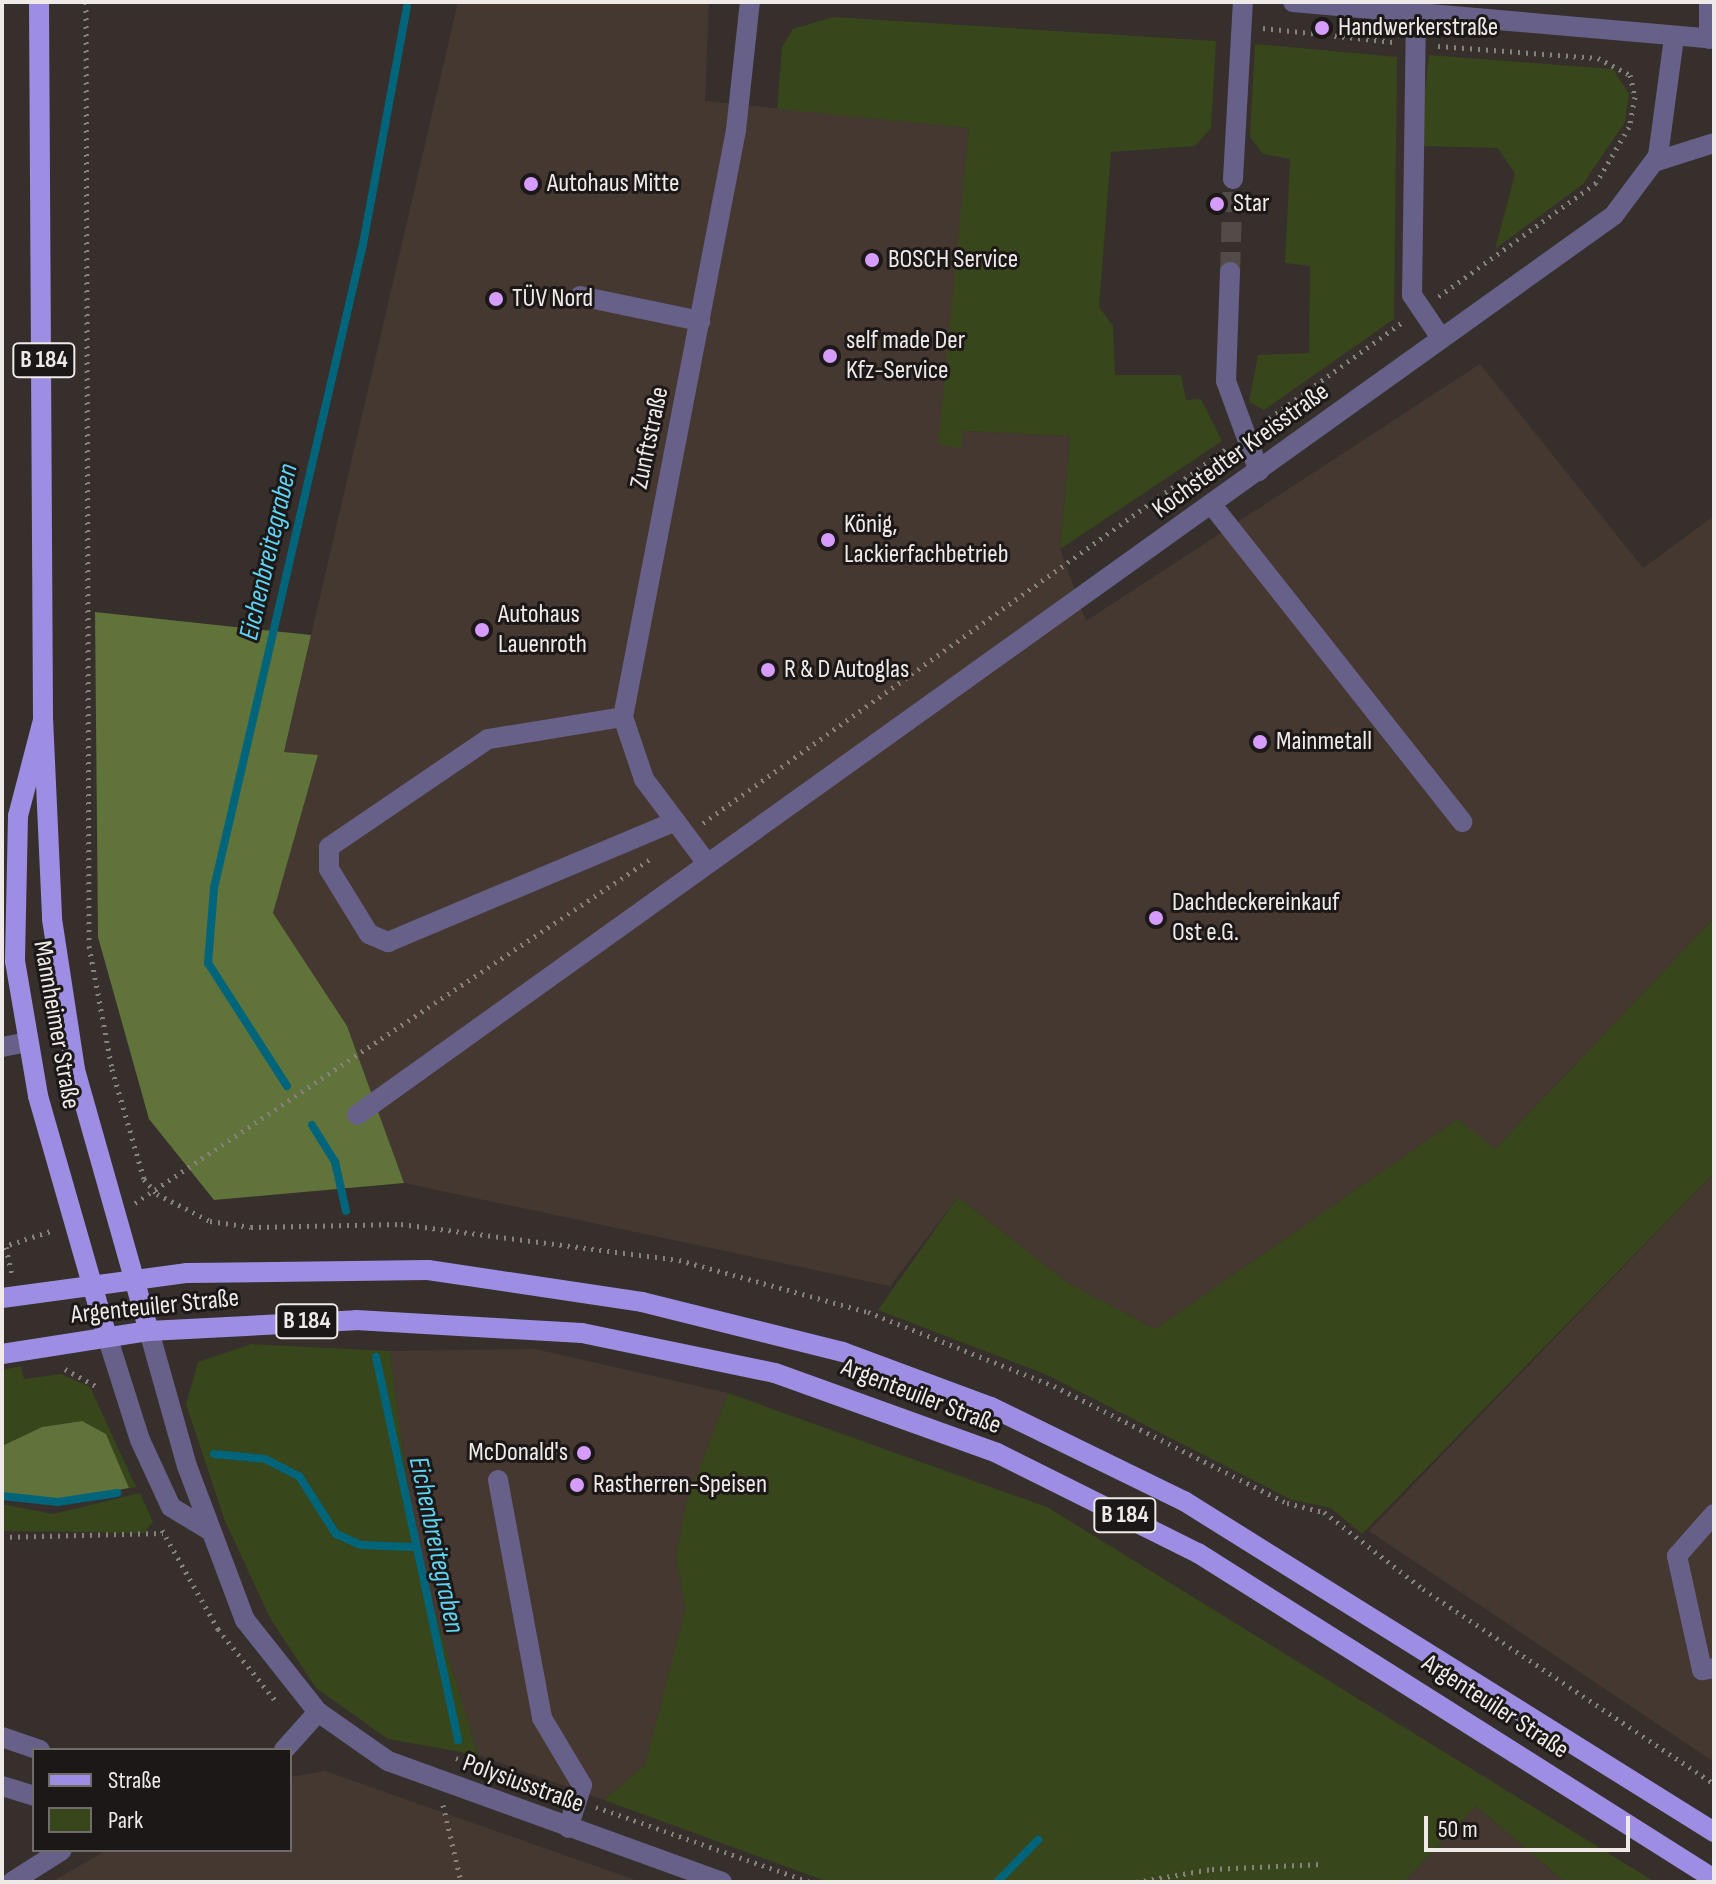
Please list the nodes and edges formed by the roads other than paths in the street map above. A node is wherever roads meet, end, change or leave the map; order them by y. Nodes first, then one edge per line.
1 (39, 2) edge
2 (750, 2) edge
3 (1243, 2) edge
4 (1293, 2) edge
5 (1709, 2) edge
6 (1416, 11) junction
7 (1674, 37) junction
8 (1711, 39) edge
9 (1714, 143) edge
10 (1654, 162) junction
11 (1233, 179) tunnel mouth
12 (1230, 272) tunnel mouth
13 (580, 296) dead end
14 (700, 321) junction
15 (1441, 338) junction
16 (1259, 471) junction
17 (1212, 505) junction
18 (623, 717) junction
19 (43, 718) junction
20 (1462, 822) dead end
21 (681, 828) junction
22 (706, 862) junction
23 (27, 1042) junction
24 (2, 1047) edge
25 (357, 1115) dead end
26 (139, 1277) junction
27 (91, 1283) junction
28 (2, 1298) edge
29 (149, 1331) junction
30 (107, 1336) junction
31 (2, 1354) edge
32 (498, 1480) dead end
33 (1714, 1514) edge
34 (209, 1530) junction
35 (1714, 1668) edge
36 (318, 1712) junction
37 (2, 1737) edge
38 (34, 1748) edge
39 (286, 1748) edge
40 (2, 1786) edge
41 (32, 1795) edge
42 (568, 1828) junction
43 (1714, 1832) edge
44 (59, 1852) edge
45 (1714, 1879) edge
46 (7, 1882) edge
47 (722, 1882) edge

1 - 19 main road, Mannheimer Straße / B 184
2 - 14 street, Zunftstraße
3 - 11 street
4 - 6 street
5 - 8 street
6 - 7 street
6 - 15 street
7 - 8 street
7 - 10 street, Kochstedter Kreisstraße
9 - 10 street
10 - 15 street, Kochstedter Kreisstraße
12 - 16 street
13 - 14 street
14 - 18 street, Zunftstraße
15 - 16 street, Kochstedter Kreisstraße
16 - 17 street, Kochstedter Kreisstraße
17 - 20 street
17 - 22 street, Kochstedter Kreisstraße
18 - 21 street, Zunftstraße
18 - 21 street
19 - 23 main road, Mannheimer Straße / B 184
19 - 26 main road, Mannheimer Straße / B 184
21 - 22 street, Zunftstraße
22 - 25 street, Kochstedter Kreisstraße
23 - 24 street
23 - 27 main road, Mannheimer Straße / B 184
26 - 27 main road, Argenteuiler Straße / B 184
26 - 29 main road, Mannheimer Straße / B 184
26 - 43 main road, Argenteuiler Straße / B 184
27 - 28 main road, Argenteuiler Straße
27 - 30 main road, Mannheimer Straße / B 184
29 - 30 main road, Argenteuiler Straße / B 184
29 - 34 street, Polysiusstraße
29 - 45 main road, Argenteuiler Straße / B 184
30 - 31 main road, Argenteuiler Straße
30 - 34 street
32 - 42 street
33 - 35 street
34 - 36 street, Polysiusstraße
36 - 39 street
36 - 42 street, Polysiusstraße
37 - 38 street
40 - 41 street
42 - 47 street, Polysiusstraße
44 - 46 street

